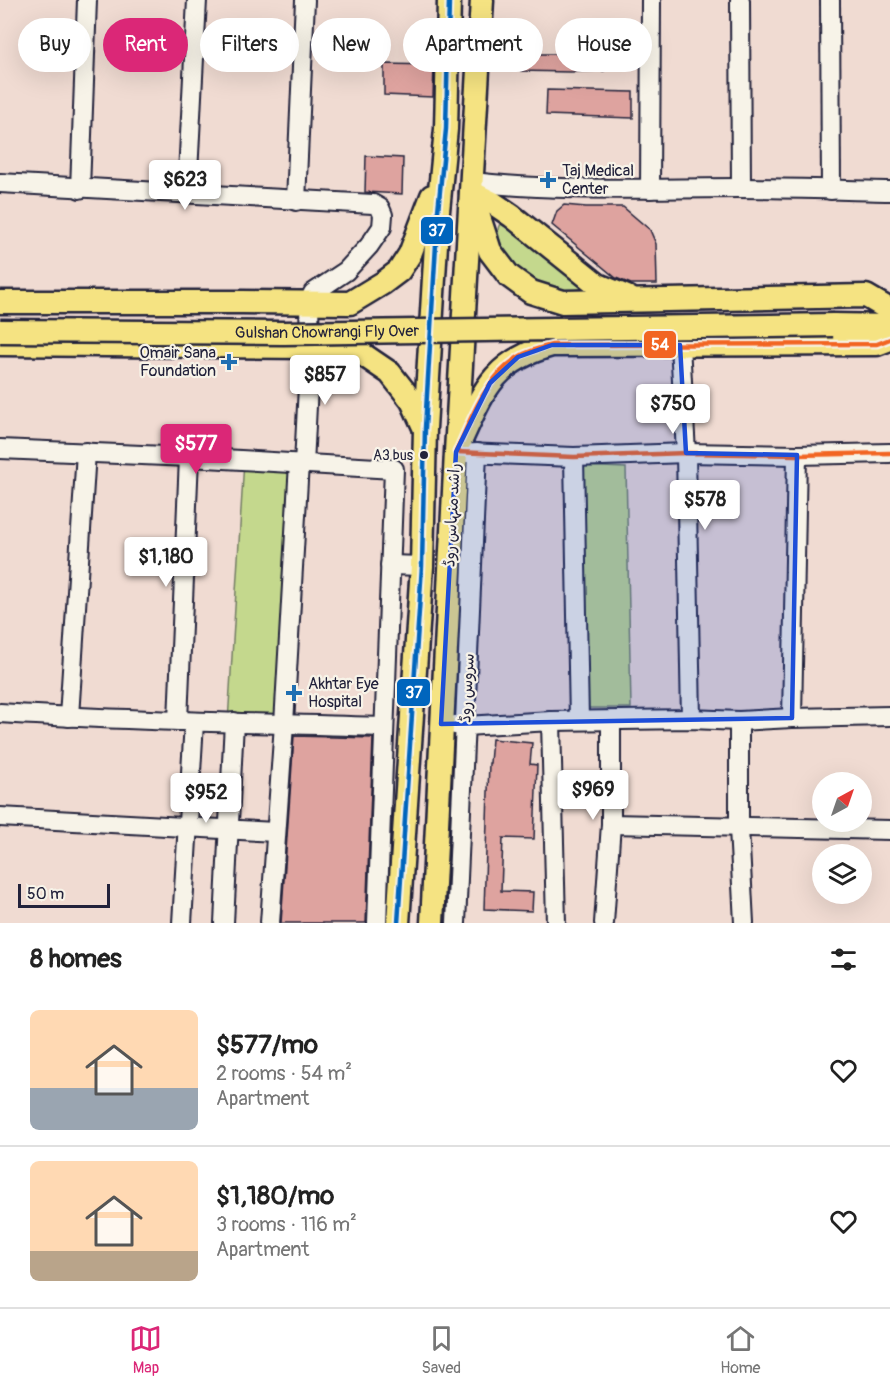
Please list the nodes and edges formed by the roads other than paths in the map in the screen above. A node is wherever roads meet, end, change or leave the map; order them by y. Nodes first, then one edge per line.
1 (87, 0) edge
2 (197, 0) edge
3 (305, 0) edge
4 (449, 0) edge
5 (482, 0) edge
6 (651, 0) edge
7 (740, 0) edge
8 (830, 0) edge
9 (442, 166) junction
10 (0, 183) edge
11 (472, 187) junction
12 (741, 188) junction
13 (80, 189) junction
14 (650, 189) junction
15 (831, 190) junction
16 (890, 190) edge
17 (187, 193) junction
18 (296, 201) junction
19 (0, 302) edge
20 (309, 302) junction
21 (638, 302) junction
22 (890, 311) edge
23 (0, 316) edge
24 (832, 318) junction
25 (890, 326) edge
26 (0, 331) edge
27 (890, 339) edge
28 (0, 344) edge
29 (680, 345) junction
30 (310, 348) junction
31 (425, 428) junction
32 (0, 449) edge
33 (86, 452) junction
34 (466, 453) junction
35 (686, 453) junction
36 (890, 453) edge
37 (797, 455) junction
38 (189, 457) junction
39 (574, 457) junction
40 (302, 464) junction
41 (390, 565) junction
42 (422, 566) junction
43 (0, 713) edge
44 (890, 716) edge
45 (69, 717) junction
46 (792, 718) junction
47 (691, 719) junction
48 (579, 720) junction
49 (610, 720) junction
50 (551, 721) junction
51 (739, 721) junction
52 (186, 722) junction
53 (234, 722) junction
54 (284, 724) junction
55 (441, 724) junction
56 (465, 726) junction
57 (384, 727) junction
58 (0, 818) edge
59 (611, 825) junction
60 (188, 828) junction
61 (739, 828) junction
62 (228, 830) junction
63 (890, 830) edge
64 (275, 832) junction
65 (182, 923) edge
66 (224, 923) edge
67 (270, 923) edge
68 (377, 923) edge
69 (398, 923) edge
70 (432, 923) edge
71 (456, 923) edge
72 (556, 923) edge
73 (604, 923) edge
74 (744, 923) edge

1 - 13 street
2 - 17 street
3 - 18 street
4 - 9 main road, راشد منہاس روڈ
5 - 11 main road, راشد منہاس روڈ
6 - 14 street
7 - 12 street
8 - 15 street
9 - 20 main road
9 - 31 main road, راشد منہاس روڈ
10 - 13 street
11 - 14 street
11 - 21 main road
11 - 21 main road
11 - 34 main road, راشد منہاس روڈ
12 - 14 street
12 - 15 street
13 - 17 street
15 - 16 street
17 - 18 street
18 - 20 street
19 - 20 main road
20 - 30 street
21 - 22 main road
22 - 24 main road
23 - 24 main road, Gulshan Chowrangi Fly Over
24 - 25 main road
24 - 26 main road, Gulshan Chowrangi Fly Over, bridge
27 - 29 main road
28 - 30 main road
29 - 34 main road
29 - 35 street
30 - 31 main road
30 - 40 street
31 - 42 main road, راشد منہاس روڈ
32 - 33 street
33 - 38 street
33 - 45 street
34 - 39 street
34 - 55 main road, راشد منہاس روڈ
34 - 56 street, سروس روڈ
35 - 37 street
35 - 39 street
35 - 47 street
36 - 37 street
37 - 46 street
38 - 40 street
38 - 52 street
39 - 48 street
40 - 41 street
40 - 54 street
41 - 42 street
41 - 57 street
42 - 69 main road, راشد منہاس روڈ
43 - 45 street
44 - 46 street
45 - 52 street
46 - 51 street
47 - 49 street
47 - 51 street
48 - 49 street
48 - 50 street
49 - 59 street
50 - 56 street
50 - 72 street
51 - 61 street
52 - 53 street
52 - 60 street
53 - 54 street
53 - 62 street
54 - 57 street
54 - 64 street
55 - 56 street
55 - 70 main road, راشد منہاس روڈ
56 - 71 street, سروس روڈ
57 - 68 street
58 - 60 street
59 - 61 street
59 - 73 street
60 - 62 street
60 - 65 street
61 - 63 street
61 - 74 street
62 - 64 street
62 - 66 street
64 - 67 street

